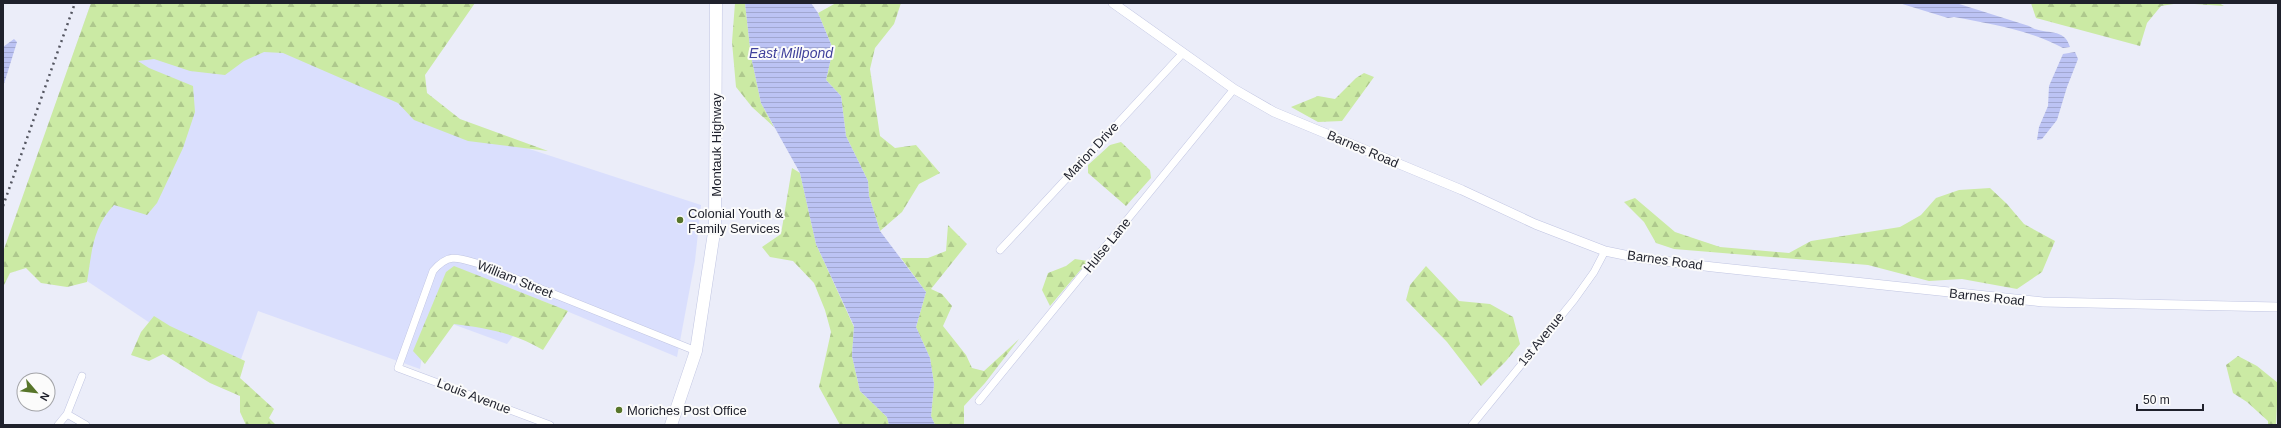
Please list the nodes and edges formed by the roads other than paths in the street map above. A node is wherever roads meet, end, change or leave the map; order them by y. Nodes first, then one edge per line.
1 (716, 3) edge
2 (1113, 3) edge
3 (1183, 53) junction
4 (1234, 89) junction
5 (1000, 250) dead end
6 (1606, 251) junction
7 (2278, 306) edge
8 (696, 351) junction
9 (398, 368) joint
10 (82, 376) dead end
11 (979, 401) dead end
12 (67, 414) junction
13 (58, 425) edge
14 (86, 425) edge
15 (550, 425) edge
16 (672, 425) edge
17 (1472, 425) edge

1 - 8 main road, Montauk Highway
2 - 3 street, Barnes Road
3 - 4 street, Barnes Road
3 - 5 street, Marion Drive
4 - 6 street, Barnes Road
4 - 11 street, Hulse Lane
6 - 7 street, Barnes Road
6 - 17 street, 1st Avenue
8 - 9 street, William Street
8 - 16 main road, Montauk Highway
9 - 15 street, Louis Avenue
10 - 12 street
12 - 13 street
12 - 14 street

